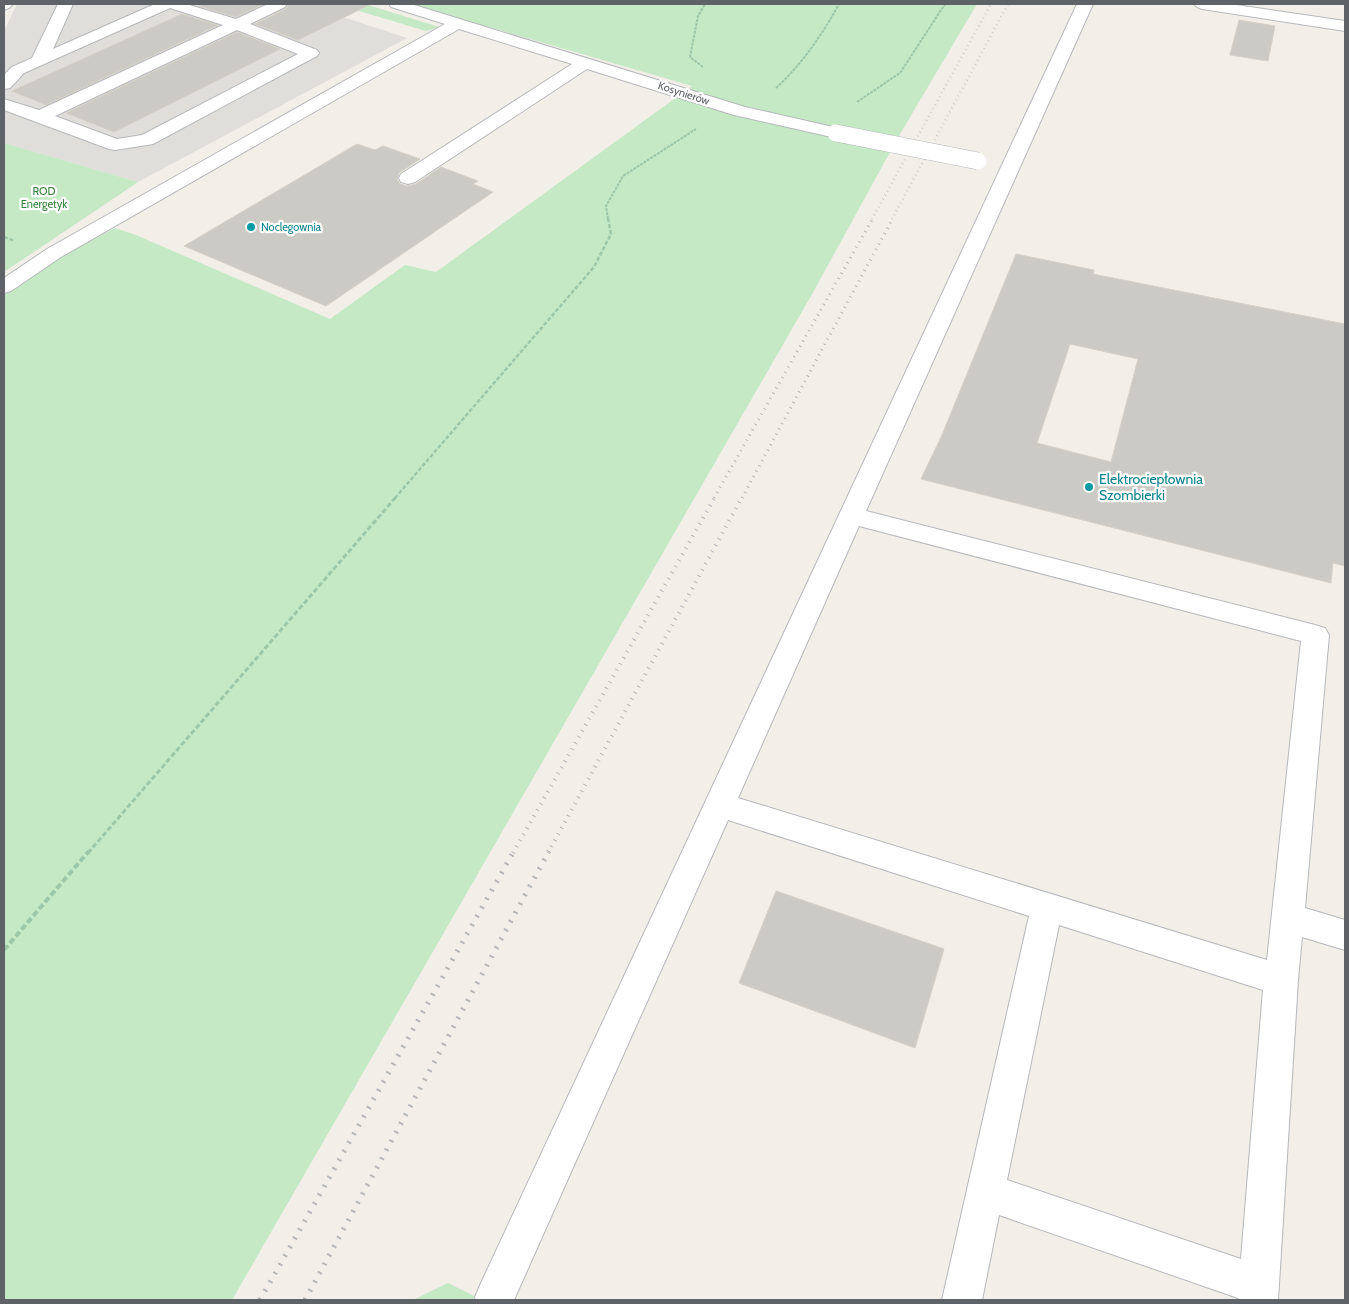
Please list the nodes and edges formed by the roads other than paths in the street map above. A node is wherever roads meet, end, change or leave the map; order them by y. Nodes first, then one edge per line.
1 (64, 4) edge
2 (169, 4) edge
3 (280, 4) edge
4 (396, 4) edge
5 (1085, 4) edge
6 (1202, 4) edge
7 (236, 24) junction
8 (458, 24) junction
9 (1345, 26) edge
10 (39, 60) junction
11 (586, 62) junction
12 (4, 84) edge
13 (4, 104) edge
14 (40, 116) junction
15 (1010, 167) junction
16 (408, 178) dead end
17 (4, 287) edge
18 (852, 516) junction
19 (721, 805) junction
20 (1047, 907) junction
21 (1288, 918) junction
22 (1345, 935) edge
23 (1281, 980) junction
24 (986, 1192) junction
25 (1259, 1293) edge
26 (495, 1297) dead end
27 (962, 1300) edge

1 - 10 street
2 - 7 street
2 - 10 street
3 - 7 street
4 - 8 street, Kosynierów
5 - 15 street
6 - 9 street
7 - 14 street
7 - 14 street
8 - 11 street, Kosynierów
8 - 17 street
10 - 12 street
11 - 15 street, Kosynierów, bridge
11 - 16 street
13 - 14 street
15 - 18 street
18 - 19 street
18 - 21 street
19 - 20 street
19 - 26 street
20 - 23 street
20 - 24 street
21 - 22 street
21 - 23 street
23 - 25 street
24 - 25 street
24 - 27 street

